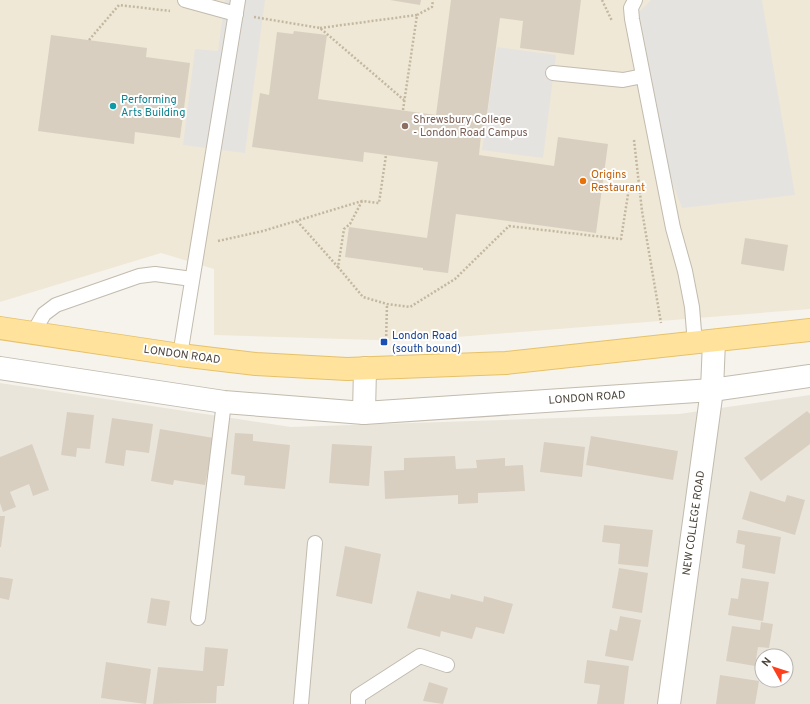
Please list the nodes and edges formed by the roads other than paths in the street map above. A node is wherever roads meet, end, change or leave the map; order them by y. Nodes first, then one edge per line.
1 (184, 0) edge
2 (238, 0) edge
3 (635, 0) edge
4 (236, 14) junction
5 (553, 73) dead end
6 (643, 76) junction
7 (192, 279) junction
8 (0, 328) edge
9 (810, 330) edge
10 (33, 333) junction
11 (705, 342) junction
12 (180, 355) junction
13 (0, 368) edge
14 (375, 368) junction
15 (810, 376) edge
16 (712, 390) junction
17 (224, 402) junction
18 (364, 413) junction
19 (315, 543) dead end
20 (198, 618) dead end
21 (447, 666) dead end
22 (301, 704) edge
23 (358, 704) edge
24 (669, 704) edge

1 - 4 lane
2 - 4 lane
3 - 6 lane
4 - 7 lane
5 - 6 lane
6 - 11 lane
7 - 10 lane
7 - 12 lane
8 - 10 main road, LONDON ROAD
9 - 11 main road, LONDON ROAD
10 - 12 main road, LONDON ROAD
11 - 14 main road, LONDON ROAD
11 - 16 street, NEW COLLEGE ROAD
12 - 14 main road, LONDON ROAD
13 - 17 street, LONDON ROAD
14 - 18 street
15 - 16 street, LONDON ROAD
16 - 18 street, LONDON ROAD
16 - 24 street, NEW COLLEGE ROAD
17 - 18 street, LONDON ROAD
17 - 20 lane
19 - 22 lane
21 - 23 lane

